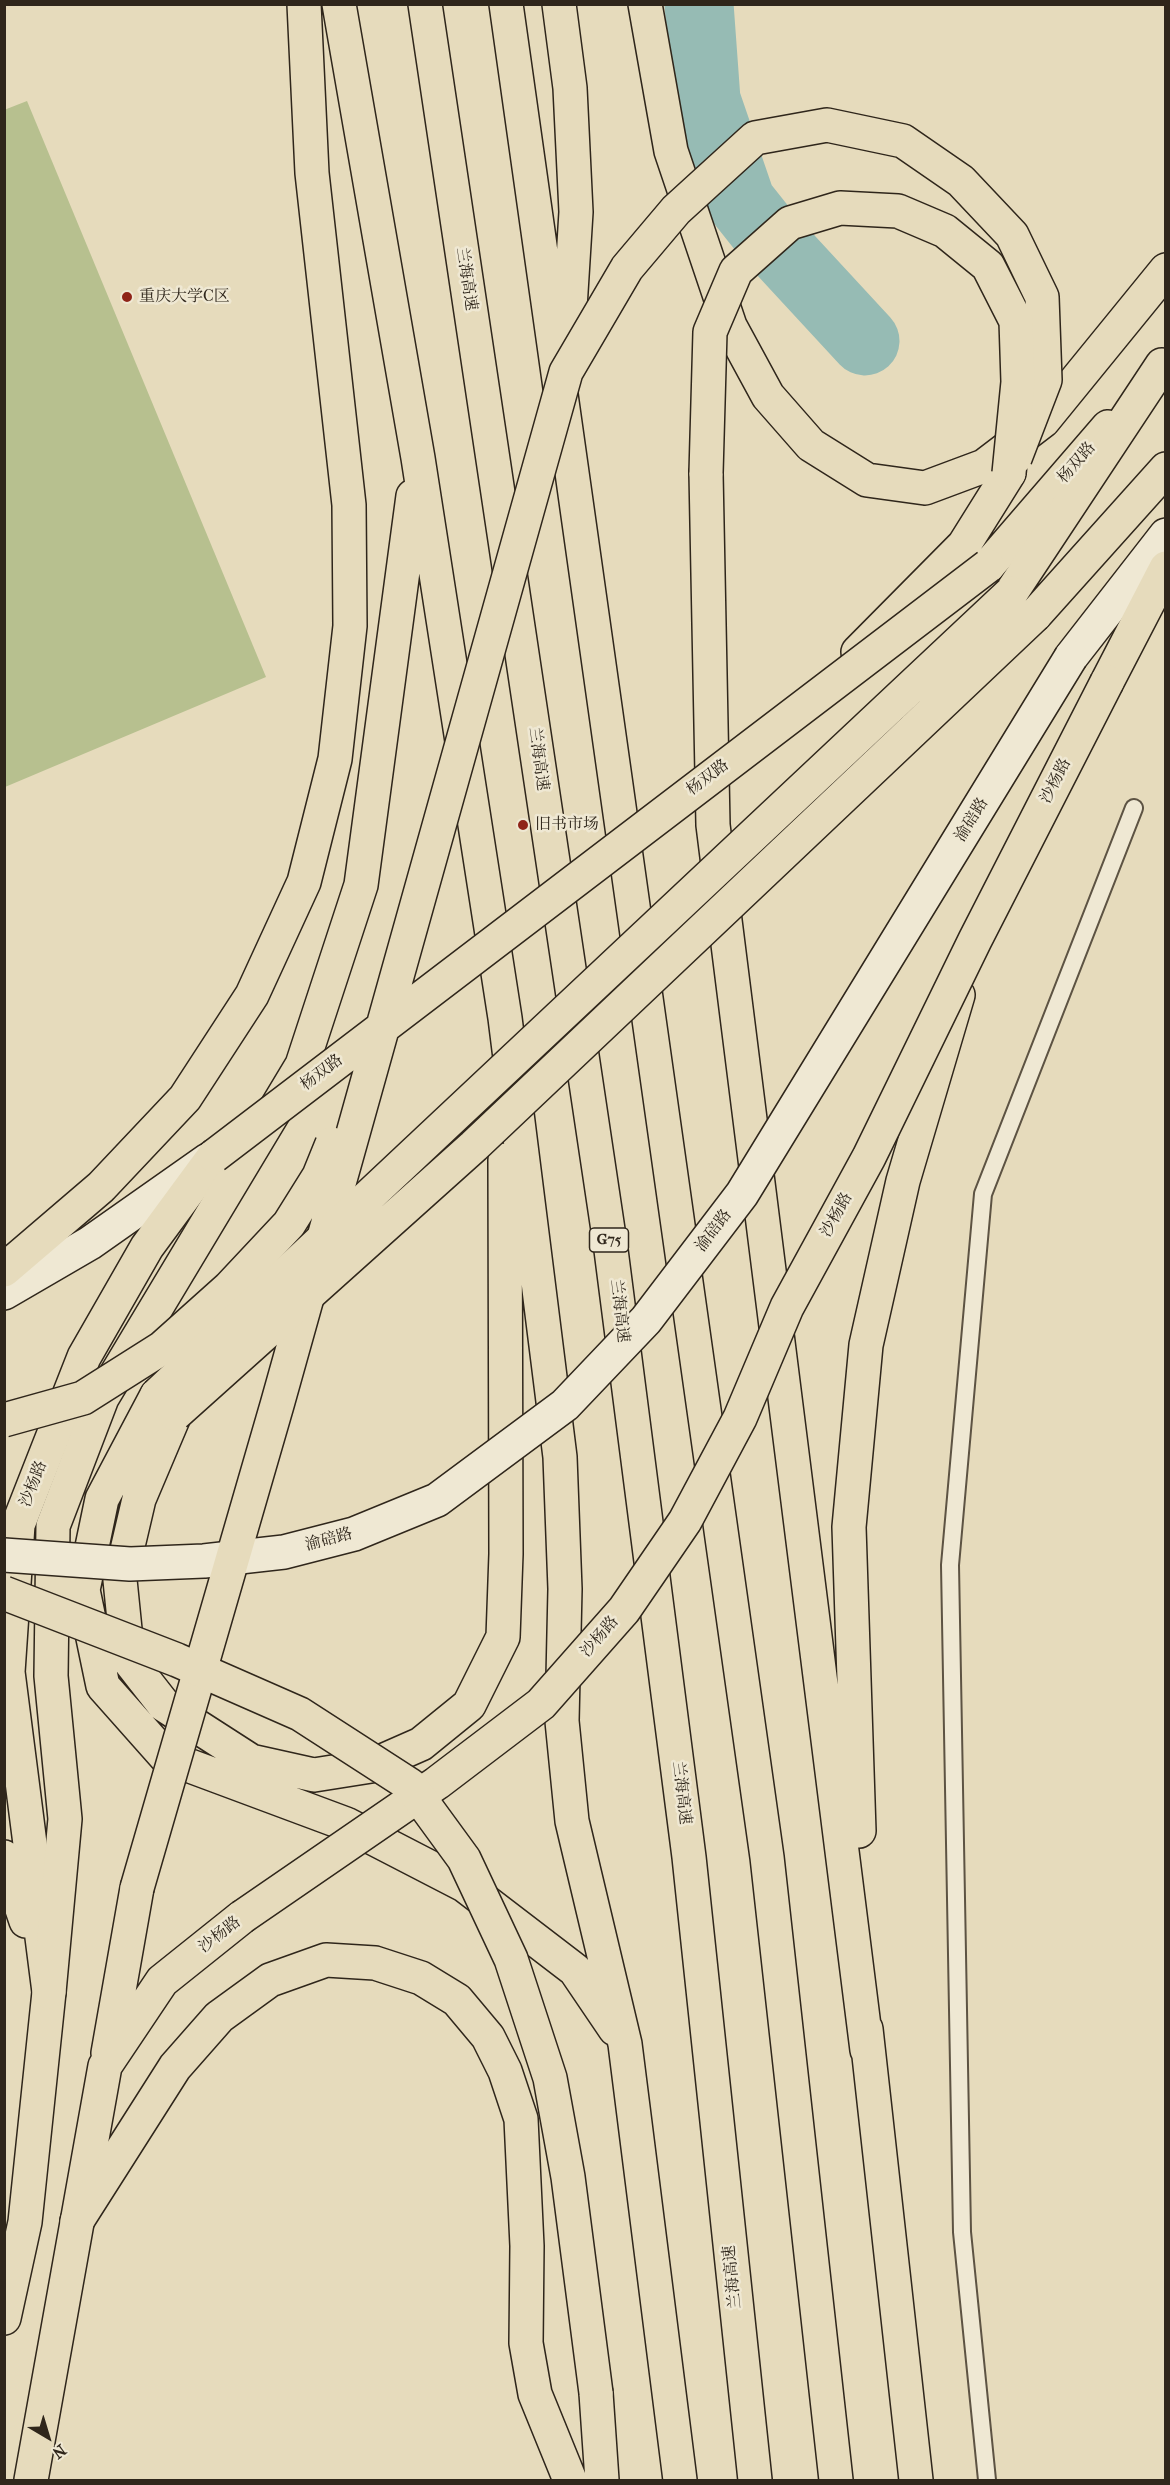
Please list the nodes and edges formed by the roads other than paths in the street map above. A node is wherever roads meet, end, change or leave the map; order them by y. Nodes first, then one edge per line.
1 (304, 4) edge
2 (339, 4) edge
3 (425, 4) edge
4 (506, 4) edge
5 (560, 4) edge
6 (645, 4) edge
7 (1166, 270) edge
8 (1164, 362) edge
9 (566, 372) junction
10 (418, 458) junction
11 (1166, 468) edge
12 (1010, 474) junction
13 (1166, 536) edge
14 (1166, 568) edge
15 (816, 695) junction
16 (1134, 808) dead end
17 (975, 940) junction
18 (392, 989) junction
19 (505, 1018) junction
20 (214, 1156) junction
21 (4, 1270) edge
22 (4, 1293) edge
23 (166, 1404) junction
24 (4, 1420) edge
25 (4, 1555) edge
26 (4, 1593) edge
27 (4, 1857) edge
28 (50, 1992) junction
29 (625, 2044) junction
30 (867, 2050) junction
31 (105, 2066) junction
32 (77, 2221) junction
33 (4, 2318) edge
34 (31, 2481) edge
35 (570, 2481) edge
36 (602, 2481) edge
37 (680, 2481) edge
38 (755, 2481) edge
39 (836, 2481) edge
40 (916, 2481) edge
41 (987, 2481) edge

1 - 21 main road
2 - 10 main road
3 - 38 main road, 兰海高速 / G75
4 - 39 main road
5 - 9 main road
6 - 7 main road
8 - 15 main road, 杨双路, bridge
8 - 23 main road, bridge
9 - 12 main road, bridge
9 - 18 main road, bridge
10 - 19 main road
10 - 28 main road
11 - 23 main road, bridge
12 - 15 main road, bridge
12 - 30 main road, bridge
13 - 25 main road, 渝碚路, bridge
14 - 17 main road, 沙杨路, bridge
15 - 20 main road, 杨双路, bridge
16 - 41 lane
17 - 30 main road, bridge
17 - 31 main road, 沙杨路, bridge
18 - 24 main road, bridge
18 - 31 main road, bridge
19 - 23 main road
19 - 29 main road
20 - 22 main road
20 - 28 main road, 沙杨路
23 - 29 main road
26 - 36 main road, bridge
27 - 28 main road
28 - 33 main road, 沙杨路
29 - 37 main road
30 - 40 main road
31 - 32 main road, 沙杨路
32 - 34 main road, 沙杨路
32 - 35 main road

